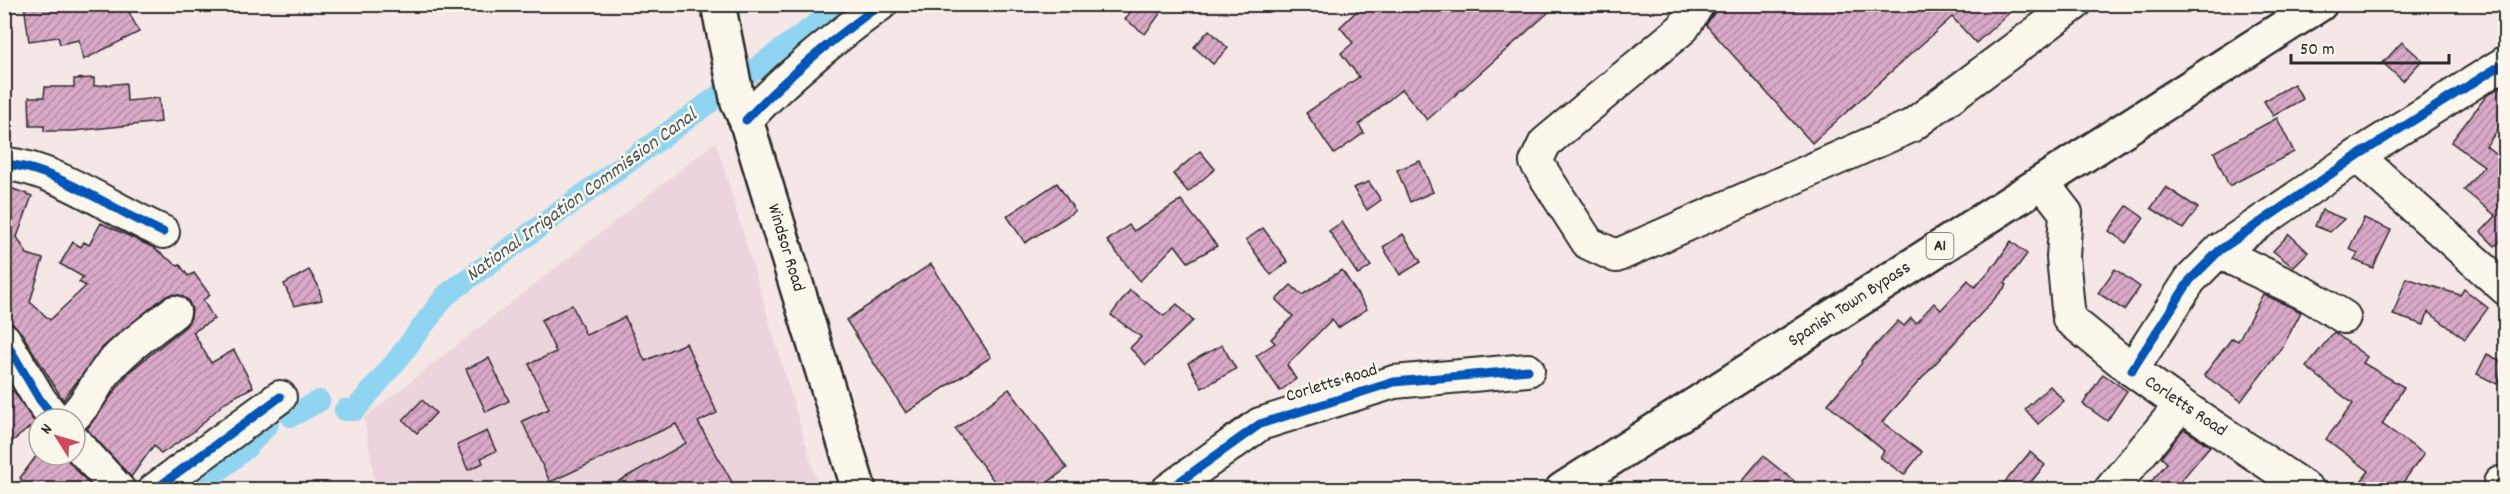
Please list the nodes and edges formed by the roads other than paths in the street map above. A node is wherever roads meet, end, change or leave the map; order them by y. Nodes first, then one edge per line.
1 (718, 4) edge
2 (881, 4) edge
3 (1698, 4) edge
4 (2075, 4) edge
5 (2320, 4) edge
6 (2505, 62) edge
7 (742, 111) junction
8 (2357, 156) junction
9 (4, 164) edge
10 (2042, 182) junction
11 (163, 232) dead end
12 (2220, 250) junction
13 (2505, 289) edge
14 (174, 312) dead end
15 (2344, 317) dead end
16 (4, 339) edge
17 (1528, 370) dead end
18 (2132, 370) junction
19 (280, 397) dead end
20 (2181, 405) junction
21 (46, 407) edge
22 (84, 407) edge
23 (87, 455) edge
24 (119, 489) edge
25 (154, 489) edge
26 (859, 489) edge
27 (1167, 489) edge
28 (1562, 489) edge
29 (2110, 489) edge
30 (2308, 489) edge

1 - 7 main road, Windsor Road
2 - 7 street
3 - 4 street
5 - 10 main road, Spanish Town Bypass / A1
6 - 8 street
7 - 26 main road, Windsor Road
8 - 12 street
8 - 13 street
9 - 11 street
10 - 18 street, Corletts Road
10 - 28 main road, Spanish Town Bypass / A1
12 - 15 street
12 - 18 street
14 - 22 street
16 - 21 street
17 - 27 street, Corletts Road
18 - 20 street, Corletts Road
19 - 25 street
20 - 29 street
20 - 30 street, Corletts Road
23 - 24 street

